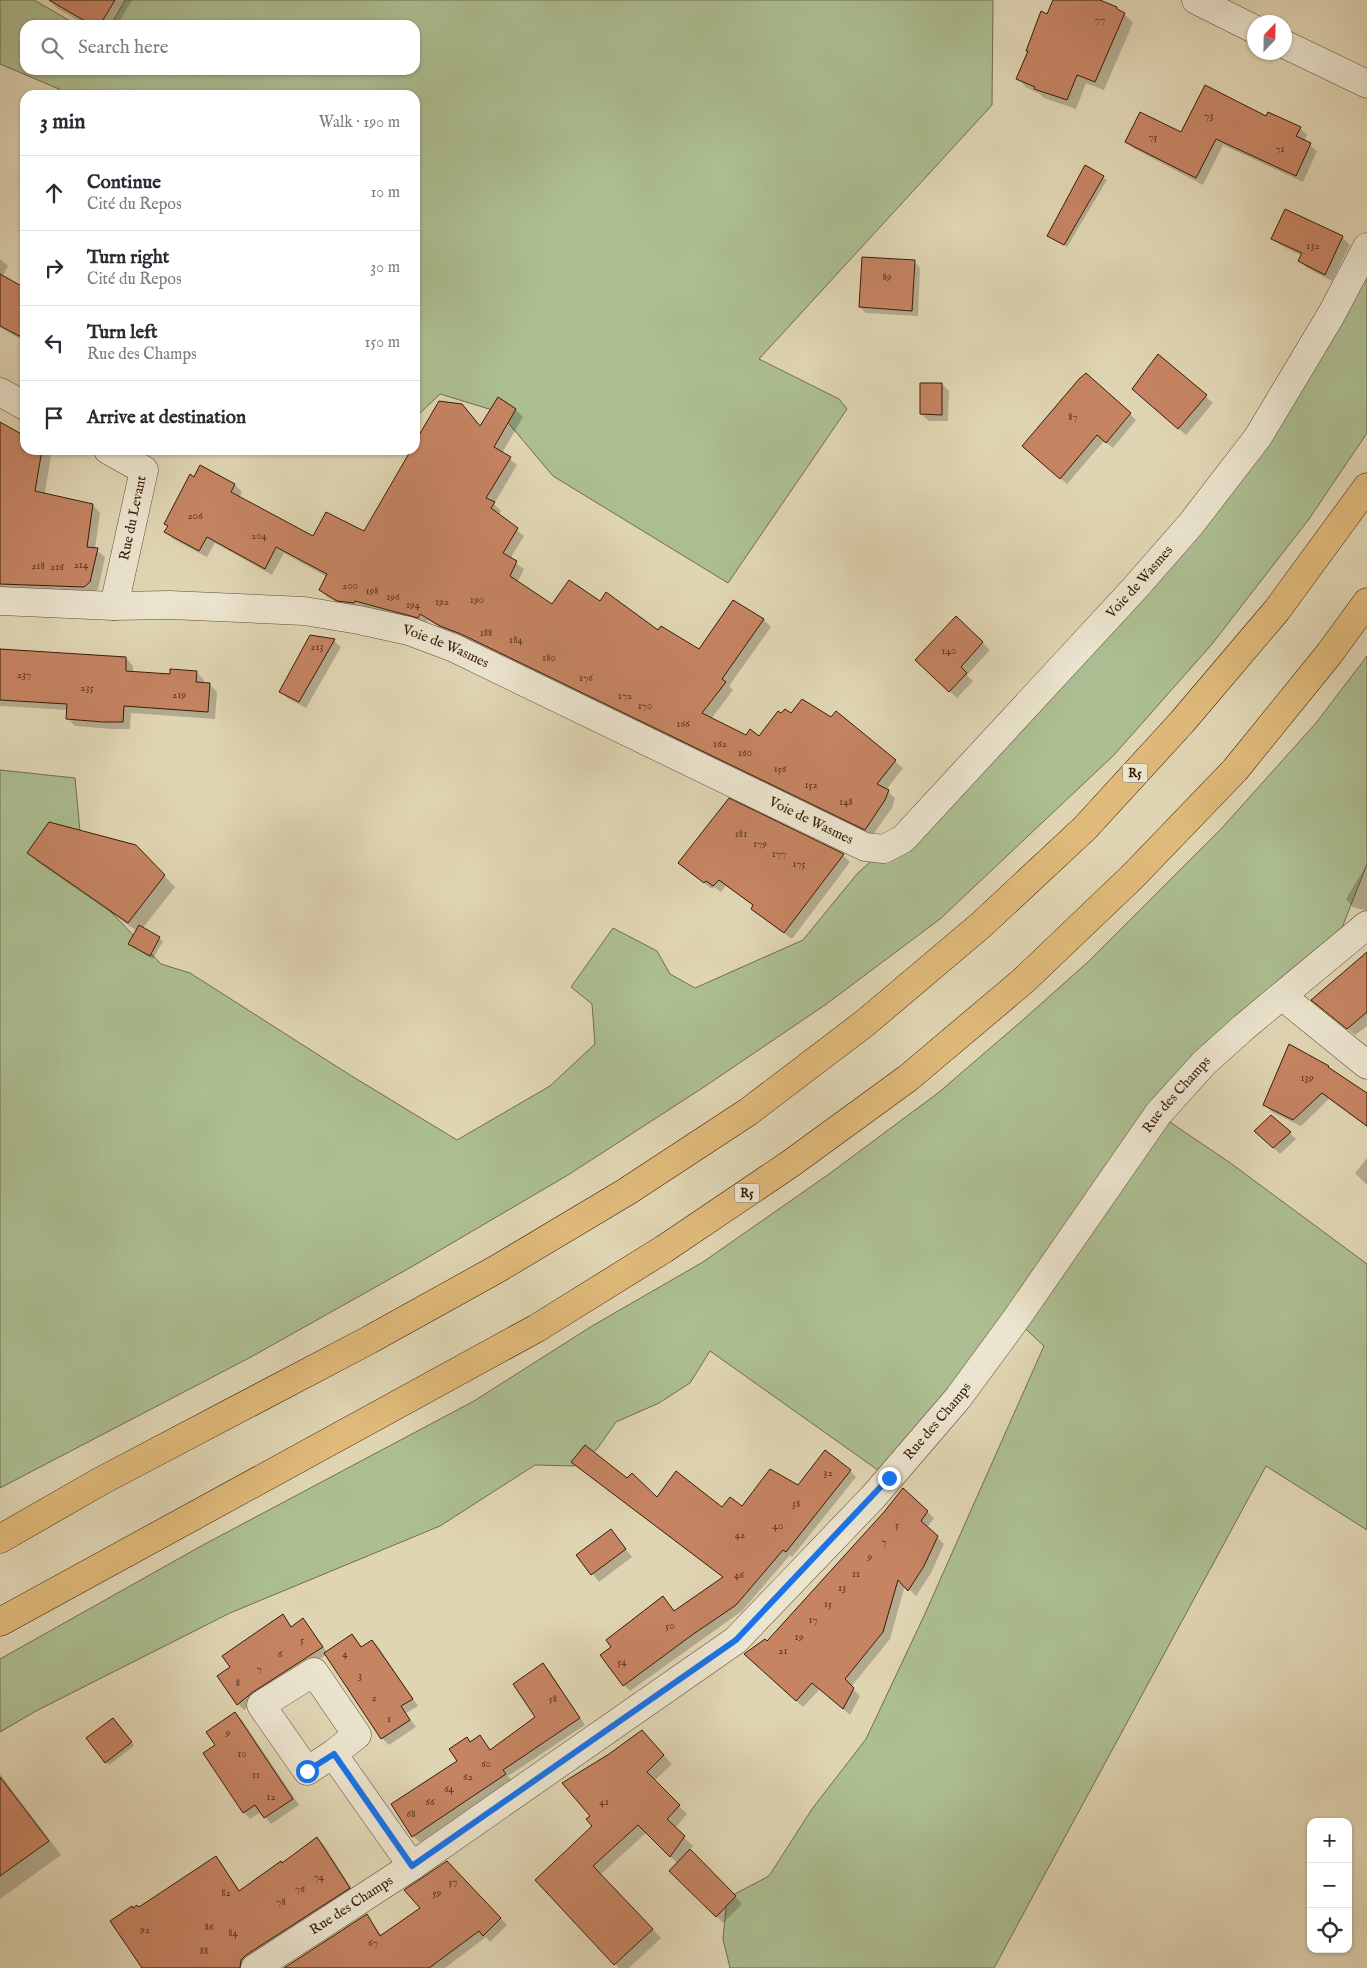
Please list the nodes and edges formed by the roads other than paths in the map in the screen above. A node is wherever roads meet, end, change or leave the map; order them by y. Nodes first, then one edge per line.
1 (1196, 0) edge
2 (1247, 26) edge
3 (1292, 48) edge
4 (1367, 84) edge
5 (1367, 247) edge
6 (0, 392) edge
7 (20, 403) edge
8 (117, 455) edge
9 (1367, 487) edge
10 (0, 601) edge
11 (1367, 602) edge
12 (114, 606) junction
13 (1367, 925) edge
14 (1282, 996) junction
15 (1367, 1065) edge
16 (0, 1539) edge
17 (0, 1622) edge
18 (334, 1754) dead end
19 (412, 1866) junction
20 (255, 1968) edge

1 - 2 street
3 - 4 street
5 - 12 street, Voie de Wasmes
6 - 7 street
8 - 12 street, Rue du Levant
9 - 16 highway, R5
10 - 12 street, Voie de Wasmes
11 - 17 highway, R5
13 - 14 street, Rue des Champs
14 - 15 street
14 - 19 street, Rue des Champs
18 - 19 street
19 - 20 street, Rue des Champs

